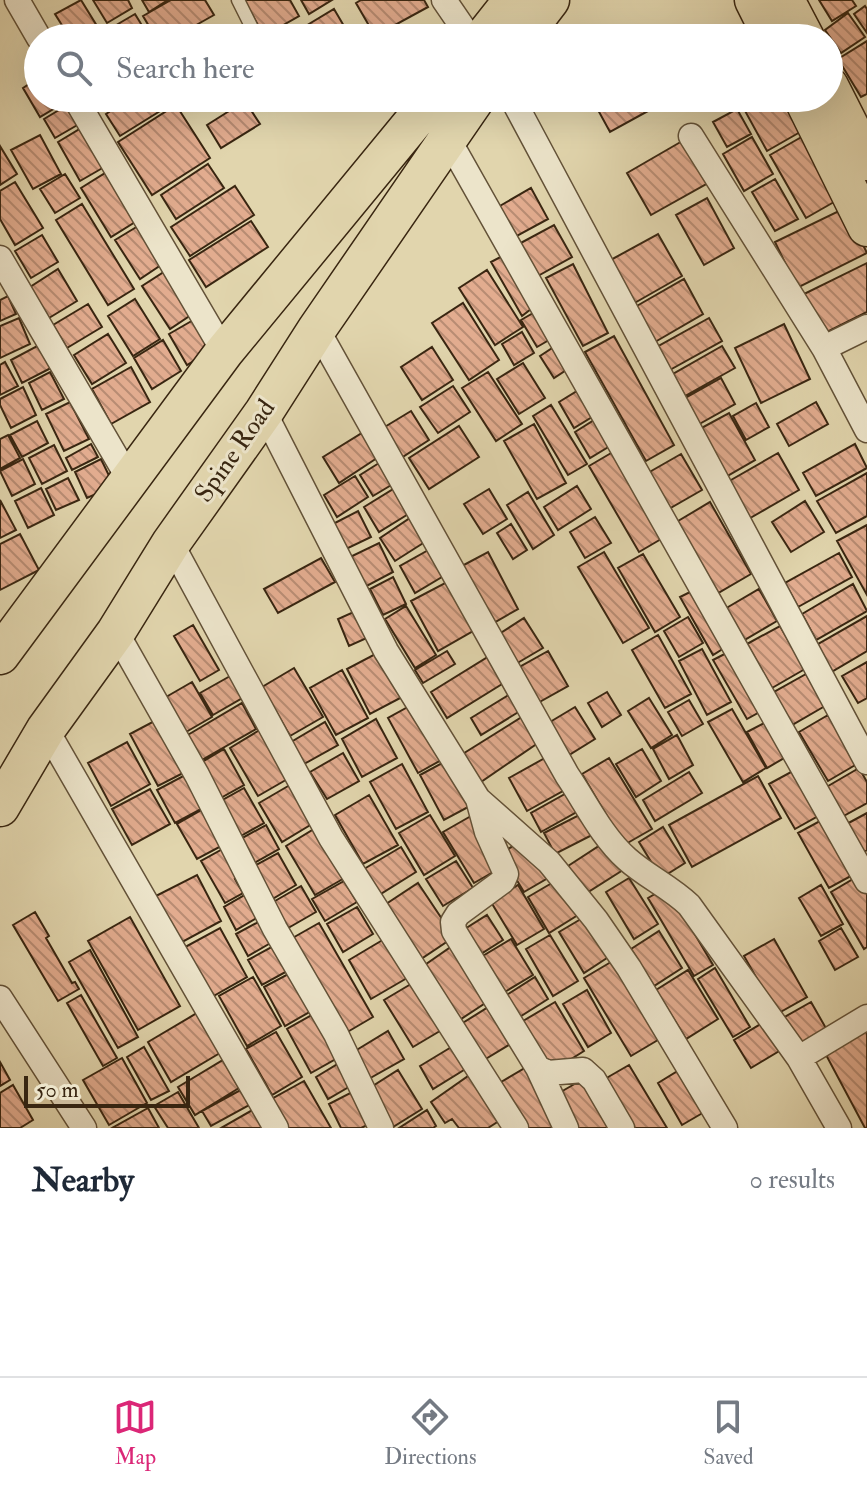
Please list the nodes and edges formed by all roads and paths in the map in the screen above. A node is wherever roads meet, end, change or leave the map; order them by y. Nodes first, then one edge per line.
1 (17, 0) edge
2 (238, 0) edge
3 (444, 0) edge
4 (513, 0) edge
5 (550, 0) edge
6 (754, 0) edge
7 (785, 0) edge
8 (31, 24) edge
9 (250, 24) edge
10 (460, 24) edge
11 (494, 24) edge
12 (532, 24) edge
13 (766, 24) edge
14 (798, 24) edge
15 (83, 112) edge
16 (421, 112) edge
17 (466, 112) edge
18 (519, 112) edge
19 (810, 112) edge
20 (842, 112) edge
21 (691, 136) dead end
22 (447, 137) junction
23 (867, 161) edge
24 (867, 227) edge
25 (0, 258) edge
26 (8, 291) edge
27 (867, 327) edge
28 (317, 329) junction
29 (824, 348) junction
30 (224, 352) junction
31 (264, 412) junction
32 (867, 430) edge
33 (129, 479) junction
34 (171, 543) junction
35 (116, 632) junction
36 (1, 652) edge
37 (46, 729) junction
38 (867, 762) edge
39 (478, 799) junction
40 (0, 807) edge
41 (867, 881) edge
42 (0, 998) edge
43 (867, 1017) edge
44 (799, 1058) junction
45 (538, 1068) junction
46 (84, 1128) edge
47 (276, 1128) edge
48 (381, 1128) edge
49 (516, 1128) edge
50 (566, 1128) edge
51 (622, 1128) edge
52 (725, 1128) edge
53 (839, 1128) edge

1 - 8 street
2 - 9 lane
3 - 10 street
4 - 11 main road
5 - 12 main road
6 - 13 main road
7 - 14 main road
15 - 30 street
16 - 30 main road
17 - 22 main road, Spine Road
18 - 38 street
19 - 24 main road
20 - 23 main road
21 - 29 street
22 - 28 main road, Spine Road
22 - 41 street
25 - 26 street
26 - 33 street
27 - 29 street
28 - 31 main road, Spine Road
28 - 44 street
29 - 32 street
30 - 33 main road
31 - 34 main road, Spine Road
31 - 39 street
33 - 36 main road
34 - 35 main road, Spine Road
34 - 49 street
35 - 37 main road, Spine Road
35 - 48 street
37 - 40 main road, Spine Road
37 - 47 street
39 - 45 street
39 - 52 street
42 - 46 street
43 - 44 street
44 - 53 street
45 - 50 street
45 - 51 street

